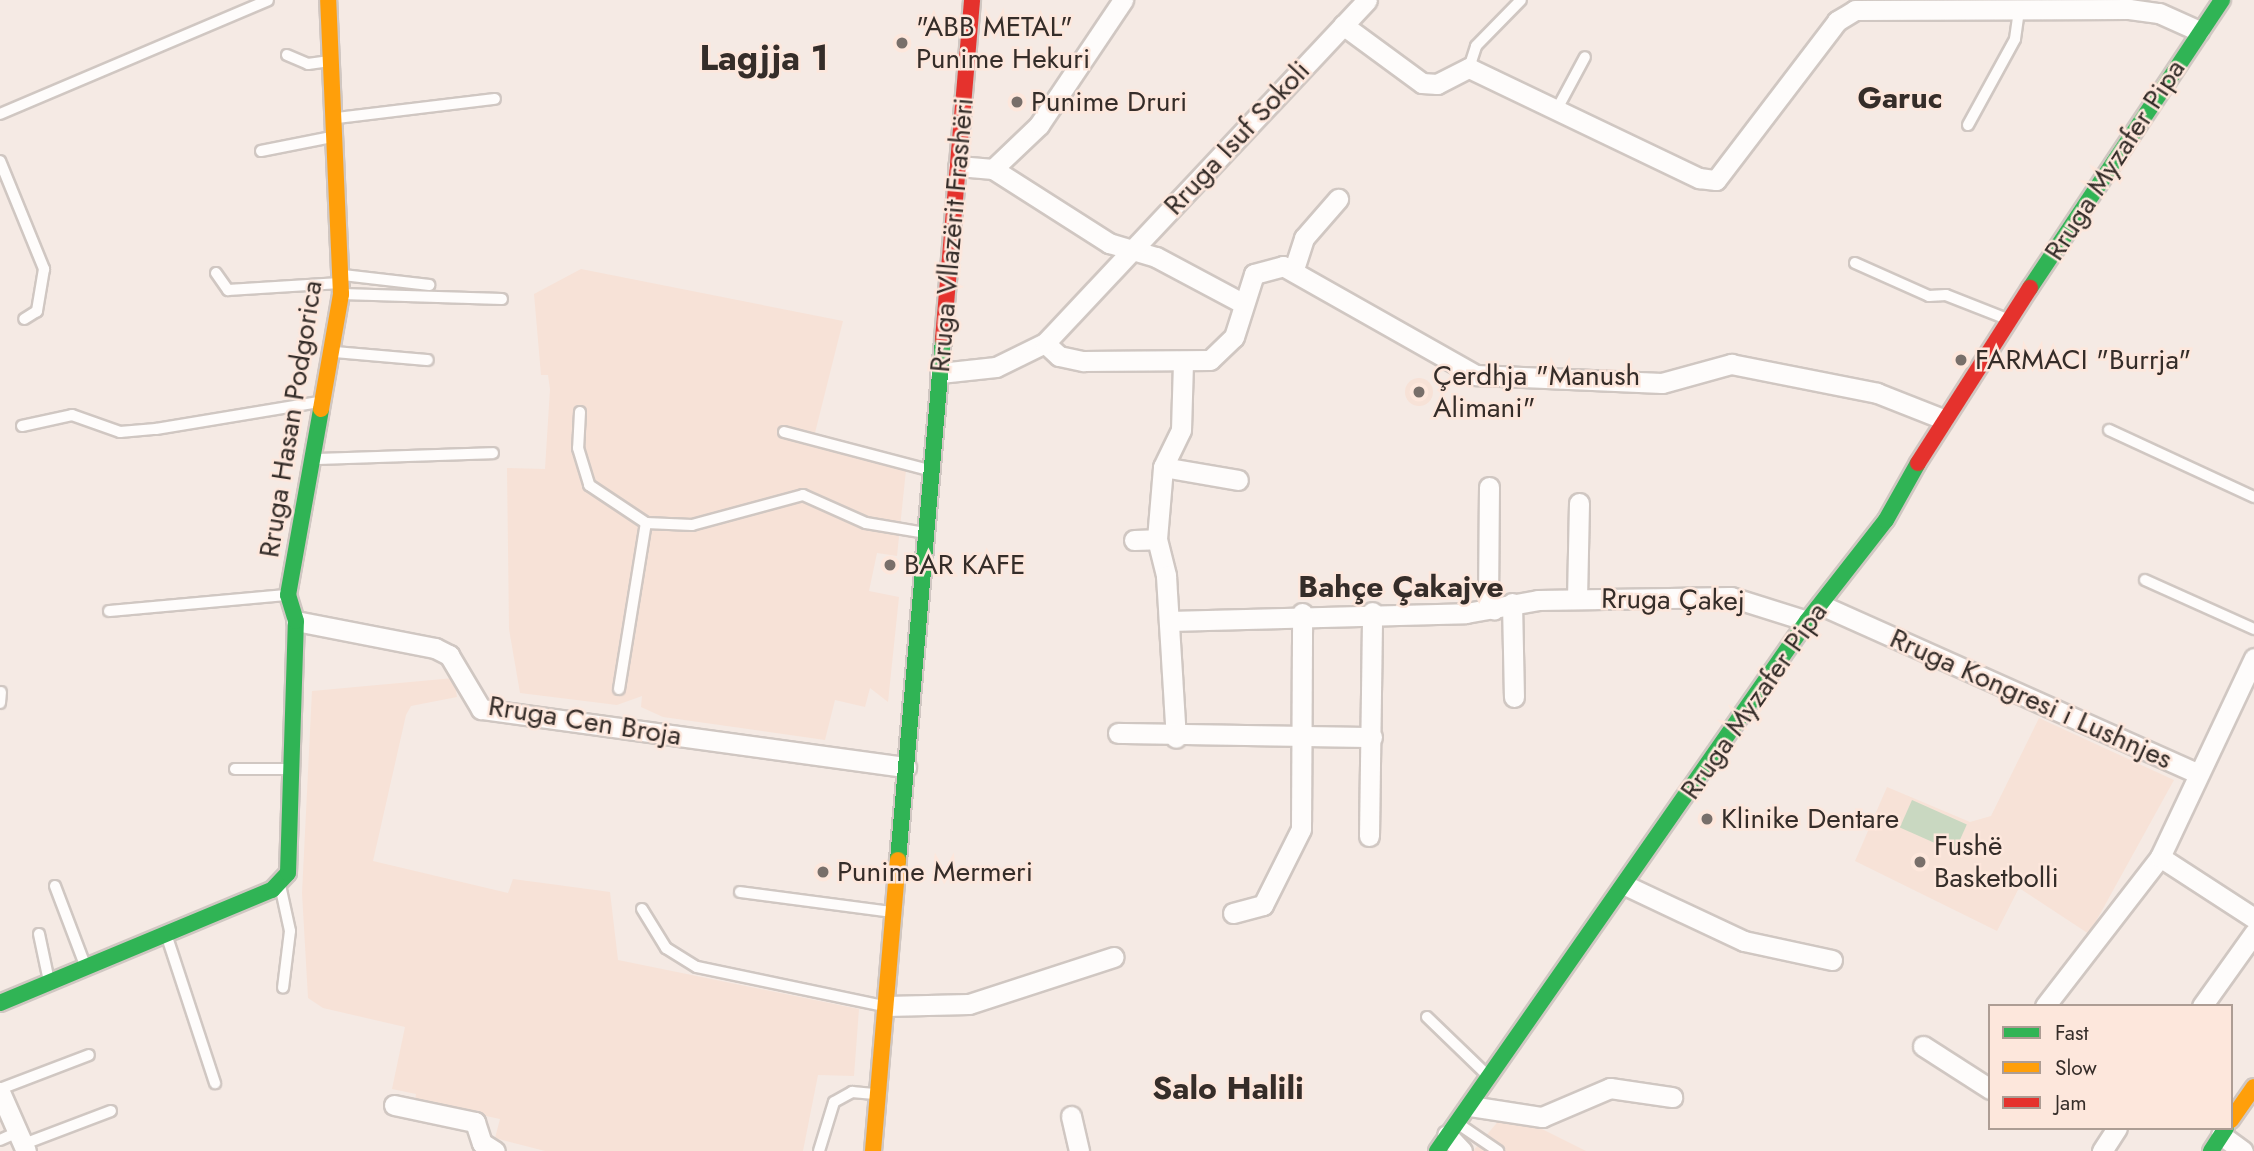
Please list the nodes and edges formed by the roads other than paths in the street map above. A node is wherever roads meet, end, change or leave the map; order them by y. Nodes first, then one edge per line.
1 (268, 0) edge
2 (328, 0) edge
3 (972, 0) edge
4 (1123, 0) edge
5 (1367, 0) edge
6 (1521, 0) edge
7 (2222, 0) edge
8 (2019, 4) edge
9 (1855, 5) edge
10 (1343, 25) junction
11 (2199, 31) junction
12 (288, 55) dead end
13 (1585, 58) dead end
14 (333, 61) junction
15 (1469, 68) junction
16 (495, 99) dead end
17 (1556, 111) junction
18 (0, 114) edge
19 (337, 118) junction
20 (1968, 125) dead end
21 (338, 136) junction
22 (261, 152) dead end
23 (0, 161) edge
24 (958, 166) junction
25 (993, 169) junction
26 (1338, 199) dead end
27 (1130, 251) junction
28 (1854, 263) dead end
29 (1294, 269) junction
30 (216, 273) dead end
31 (341, 284) junction
32 (429, 285) dead end
33 (502, 299) dead end
34 (1242, 303) junction
35 (24, 319) dead end
36 (2010, 321) junction
37 (1045, 343) junction
38 (332, 352) junction
39 (428, 359) dead end
40 (1183, 364) junction
41 (940, 373) junction
42 (323, 402) junction
43 (580, 412) dead end
44 (1943, 419) junction
45 (22, 426) dead end
46 (2109, 430) dead end
47 (783, 432) dead end
48 (493, 453) dead end
49 (313, 459) junction
50 (1163, 467) junction
51 (932, 470) junction
52 (1238, 480) dead end
53 (1489, 487) dead end
54 (2254, 497) edge
55 (1579, 503) dead end
56 (646, 523) junction
57 (927, 533) junction
58 (1157, 539) junction
59 (1134, 540) dead end
60 (2146, 580) dead end
61 (288, 595) junction
62 (1577, 599) junction
63 (1821, 605) junction
64 (1503, 606) junction
65 (109, 611) dead end
66 (1372, 612) junction
67 (1302, 613) junction
68 (296, 621) junction
69 (1169, 621) junction
70 (1807, 621) junction
71 (2254, 629) edge
72 (2254, 658) edge
73 (619, 689) dead end
74 (1514, 697) dead end
75 (1118, 733) dead end
76 (1372, 737) junction
77 (1176, 738) junction
78 (1305, 740) junction
79 (906, 767) junction
80 (235, 769) dead end
81 (293, 769) junction
82 (2196, 773) junction
83 (1369, 836) dead end
84 (2160, 857) junction
85 (280, 884) junction
86 (55, 886) dead end
87 (1627, 886) junction
88 (740, 892) dead end
89 (642, 909) dead end
90 (894, 912) junction
91 (1233, 913) dead end
92 (2254, 918) edge
93 (2254, 933) edge
94 (38, 934) dead end
95 (166, 934) junction
96 (1114, 957) dead end
97 (1832, 960) dead end
98 (85, 965) junction
99 (49, 981) junction
100 (283, 988) dead end
101 (0, 1003) edge
102 (2048, 1004) edge
103 (2203, 1004) edge
104 (886, 1006) junction
105 (1427, 1017) dead end
106 (1923, 1046) dead end
107 (89, 1055) dead end
108 (1492, 1078) junction
109 (215, 1083) dead end
110 (2254, 1087) edge
111 (1988, 1088) edge
112 (0, 1090) edge
113 (878, 1094) junction
114 (1672, 1097) dead end
115 (394, 1105) dead end
116 (1470, 1106) junction
117 (111, 1111) dead end
118 (1071, 1115) dead end
119 (2233, 1118) edge
120 (2116, 1130) edge
121 (2222, 1134) edge
122 (1447, 1136) edge
123 (17, 1142) edge
124 (495, 1151) edge
125 (819, 1151) edge
126 (873, 1151) edge
127 (1079, 1151) edge
128 (1462, 1151) edge
129 (1498, 1151) edge
130 (2102, 1151) edge
131 (2242, 1151) edge

1 - 18 lane
2 - 14 street, Rruga Hasan Podgorica
3 - 24 street, Rruga Vllazërit Frashëri
4 - 25 street
5 - 10 street, Rruga Isuf Sokoli
6 - 15 lane
7 - 11 street, Rruga Myzafer Pipa
8 - 9 street
8 - 11 street
8 - 20 lane
9 - 17 street
10 - 15 street
10 - 27 street, Rruga Isuf Sokoli
11 - 36 street, Rruga Myzafer Pipa
12 - 14 lane
13 - 17 lane
14 - 19 street, Rruga Hasan Podgorica
15 - 17 street
16 - 19 lane
19 - 21 street, Rruga Hasan Podgorica
21 - 22 lane
21 - 31 street, Rruga Hasan Podgorica
23 - 35 lane
24 - 25 street
24 - 41 street, Rruga Vllazërit Frashëri
25 - 27 street
26 - 29 street
27 - 34 street
27 - 37 street, Rruga Isuf Sokoli
28 - 36 lane
29 - 34 street
29 - 44 street
30 - 31 lane
31 - 32 lane
31 - 33 lane
31 - 38 street, Rruga Hasan Podgorica
34 - 40 street
36 - 44 street, Rruga Myzafer Pipa
37 - 40 street
37 - 41 street, Rruga Isuf Sokoli
38 - 39 lane
38 - 42 street, Rruga Hasan Podgorica
40 - 50 street
41 - 51 street, Rruga Vllazërit Frashëri
42 - 45 lane
42 - 49 street, Rruga Hasan Podgorica
43 - 56 lane
44 - 63 street, Rruga Myzafer Pipa
46 - 54 lane
47 - 51 lane
48 - 49 lane
49 - 61 street, Rruga Hasan Podgorica
50 - 52 street
50 - 58 street
51 - 57 street, Rruga Vllazërit Frashëri
53 - 64 street
55 - 62 street, Rruga Çakej
56 - 57 lane
56 - 73 lane
57 - 79 street, Rruga Vllazërit Frashëri
58 - 59 street
58 - 69 street
60 - 71 lane
61 - 65 lane, Rruga Hasan Podgorica
61 - 68 street, Rruga Hasan Podgorica
62 - 64 street, Rruga Çakej
62 - 70 street, Rruga Çakej
63 - 70 street, Rruga Myzafer Pipa
63 - 82 street, Rruga Kongresi i Lushnjes
64 - 66 street, Rruga Çakej
64 - 74 street
66 - 67 street, Rruga Çakej
66 - 76 street
67 - 69 street, Rruga Çakej
67 - 78 street
68 - 79 street, Rruga Cen Broja
68 - 81 street, Rruga Hasan Podgorica
69 - 77 street
70 - 87 street, Rruga Myzafer Pipa
72 - 82 street
75 - 77 street
76 - 78 street
76 - 83 street
77 - 78 street
78 - 91 street
79 - 90 street, Rruga Vllazërit Frashëri
80 - 81 lane
81 - 85 street, Rruga Hasan Podgorica
82 - 84 street, Rruga Kongresi i Lushnjes
84 - 92 street
84 - 102 street, Rruga Kongresi i Lushnjes
85 - 95 street
85 - 100 lane
86 - 98 lane
87 - 97 street
87 - 108 street, Rruga Myzafer Pipa
88 - 90 lane
89 - 104 lane
90 - 104 street, Rruga Vllazërit Frashëri
93 - 103 street
94 - 99 lane
95 - 98 street
95 - 109 lane
96 - 104 street
98 - 99 street
99 - 101 street
104 - 113 street, Rruga Vllazërit Frashëri
105 - 108 lane
106 - 111 street
107 - 112 lane
108 - 116 street, Rruga Myzafer Pipa
110 - 119 street
112 - 123 street
113 - 125 lane
113 - 126 street, Rruga Vllazërit Frashëri
114 - 116 street
115 - 124 street
116 - 122 street, Rruga Myzafer Pipa
117 - 123 lane
118 - 127 street
120 - 130 street
121 - 131 street
122 - 128 street
122 - 129 lane

